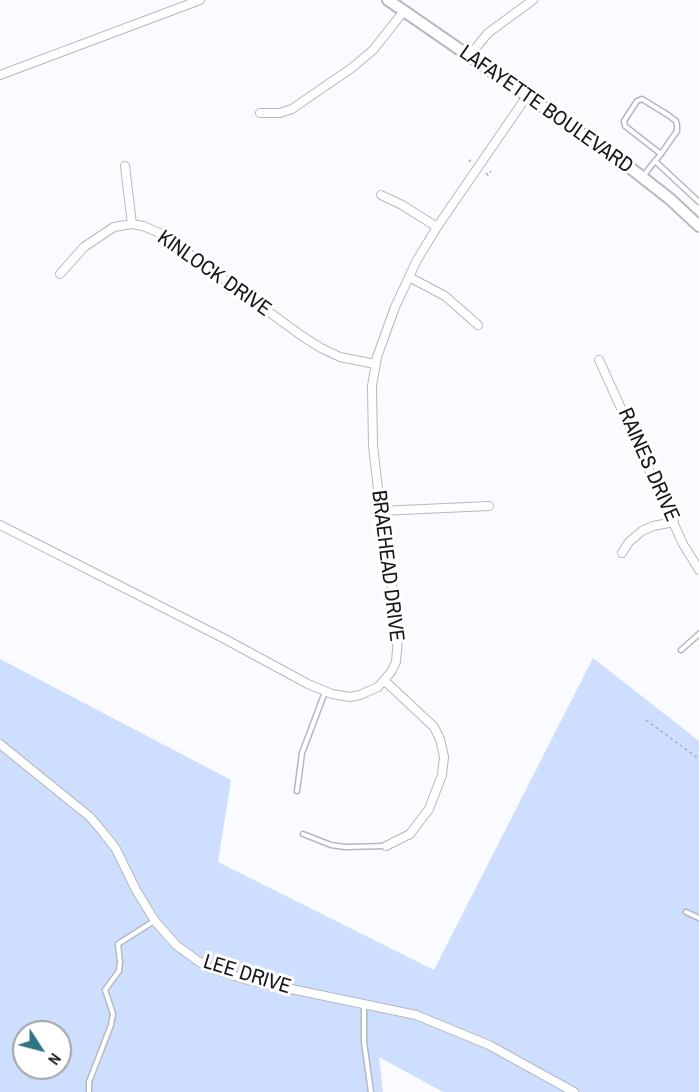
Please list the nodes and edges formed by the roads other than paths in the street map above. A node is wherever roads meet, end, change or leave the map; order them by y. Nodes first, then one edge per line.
1 (200, 0) edge
2 (388, 0) edge
3 (533, 0) edge
4 (404, 11) junction
5 (469, 56) junction
6 (0, 75) edge
7 (527, 96) junction
8 (260, 113) dead end
9 (661, 154) junction
10 (655, 161) junction
11 (125, 166) dead end
12 (642, 177) junction
13 (381, 195) dead end
14 (699, 202) edge
15 (132, 224) junction
16 (437, 226) junction
17 (699, 226) edge
18 (60, 274) dead end
19 (409, 277) junction
20 (478, 325) dead end
21 (599, 360) dead end
22 (375, 364) junction
23 (489, 506) dead end
24 (380, 511) junction
25 (674, 522) junction
26 (0, 525) edge
27 (622, 554) dead end
28 (699, 570) edge
29 (699, 634) edge
30 (681, 650) dead end
31 (385, 681) junction
32 (325, 691) junction
33 (0, 744) edge
34 (297, 791) dead end
35 (303, 834) dead end
36 (386, 846) joint
37 (686, 912) dead end
38 (699, 918) edge
39 (155, 921) junction
40 (364, 1004) junction
41 (88, 1092) edge
42 (371, 1092) edge
43 (574, 1092) edge

1 - 6 street
2 - 4 main road, LAFAYETTE BOULEVARD
3 - 5 street
4 - 5 main road, LAFAYETTE BOULEVARD
4 - 8 street
5 - 7 main road, LAFAYETTE BOULEVARD
7 - 12 main road, LAFAYETTE BOULEVARD
7 - 16 street, BRAEHEAD DRIVE
9 - 9 lane
9 - 10 lane
10 - 12 lane
10 - 14 lane
11 - 15 street
12 - 17 main road, LAFAYETTE BOULEVARD
13 - 16 street
15 - 18 street, KINLOCK DRIVE
15 - 22 street, KINLOCK DRIVE
16 - 19 street, BRAEHEAD DRIVE
19 - 20 street
19 - 22 street, BRAEHEAD DRIVE
21 - 25 street, RAINES DRIVE
22 - 24 street, BRAEHEAD DRIVE
23 - 24 street
24 - 31 street, BRAEHEAD DRIVE
25 - 27 street
25 - 28 street, RAINES DRIVE
26 - 32 street
29 - 30 lane
31 - 32 street
31 - 36 street
32 - 34 lane
33 - 39 street, LEE DRIVE
35 - 36 lane
37 - 38 lane
39 - 40 street, LEE DRIVE
39 - 41 lane
40 - 42 lane
40 - 43 street, LEE DRIVE

